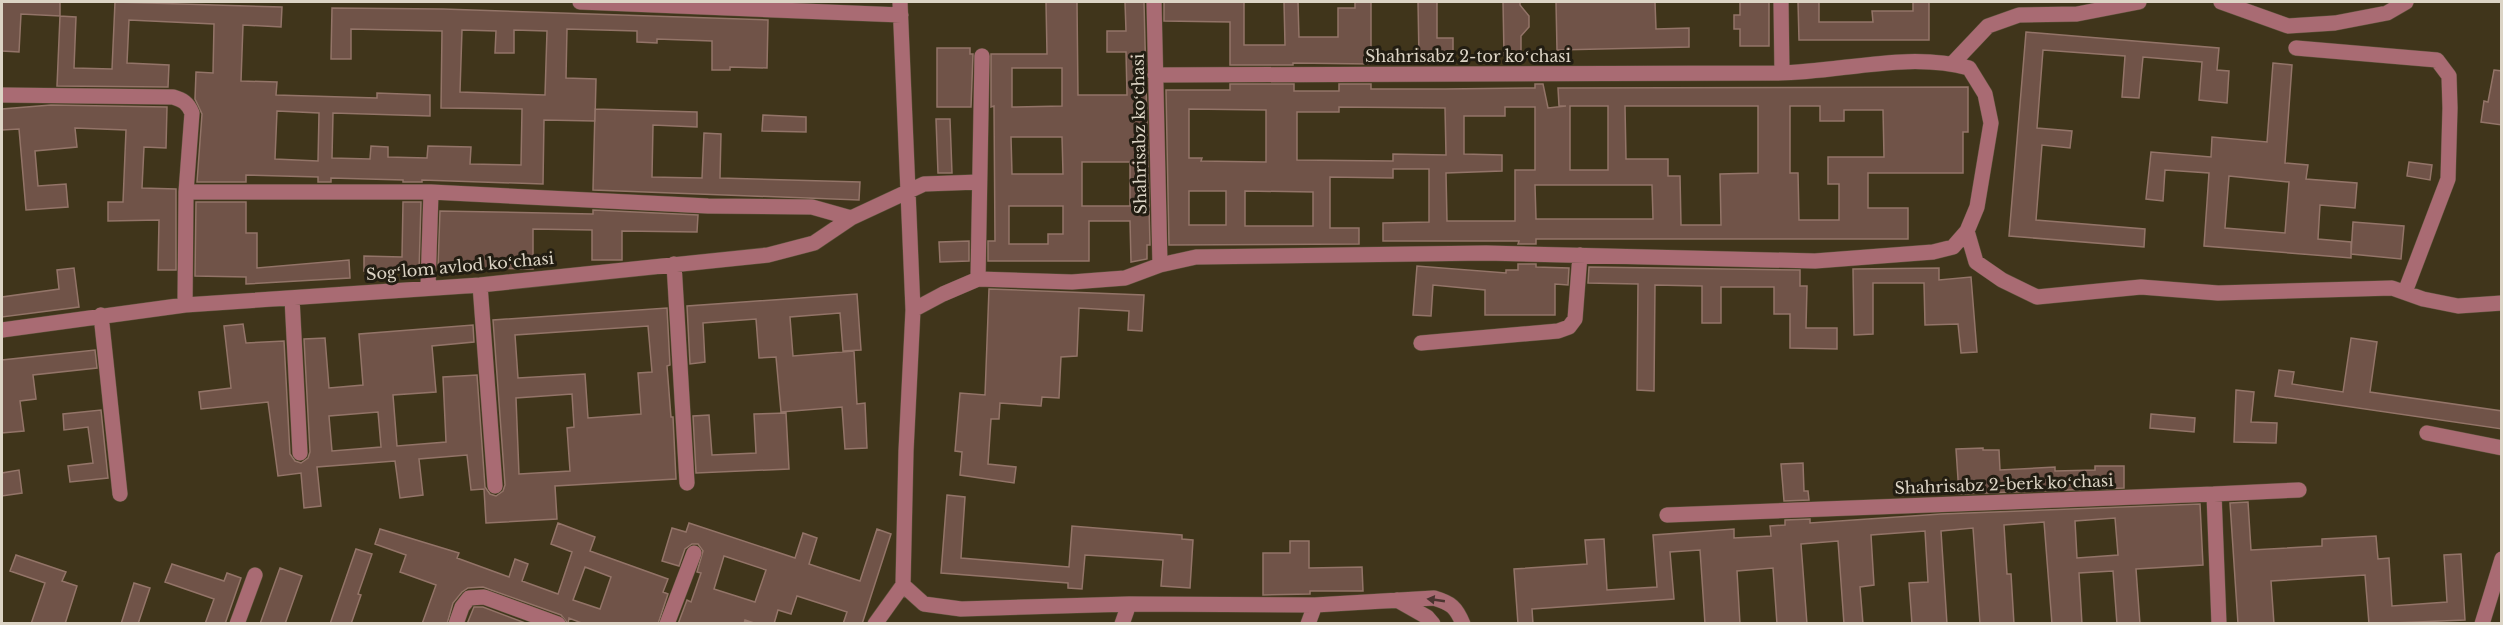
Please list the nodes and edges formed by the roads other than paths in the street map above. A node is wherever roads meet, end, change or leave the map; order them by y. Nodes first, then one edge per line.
1 (579, 2) edge
2 (1154, 2) edge
3 (1781, 2) edge
4 (2139, 2) edge
5 (2221, 2) edge
6 (2406, 2) edge
7 (900, 8) edge
8 (2296, 48) dead end
9 (982, 56) dead end
10 (1952, 64) junction
11 (1782, 73) junction
12 (1155, 75) junction
13 (2, 95) edge
14 (979, 182) junction
15 (186, 192) junction
16 (431, 192) junction
17 (909, 193) junction
18 (851, 218) junction
19 (1967, 231) junction
20 (1580, 255) junction
21 (674, 264) junction
22 (1160, 265) junction
23 (978, 279) junction
24 (480, 285) junction
25 (428, 287) junction
26 (2406, 292) junction
27 (292, 298) junction
28 (2502, 303) edge
29 (185, 305) junction
30 (913, 310) junction
31 (101, 315) junction
32 (2, 330) edge
33 (1421, 343) dead end
34 (2427, 433) dead end
35 (2502, 448) edge
36 (300, 453) dead end
37 (687, 483) dead end
38 (495, 486) dead end
39 (2299, 490) dead end
40 (120, 494) dead end
41 (2214, 494) junction
42 (1667, 514) dead end
43 (694, 553) dead end
44 (2502, 559) edge
45 (255, 575) dead end
46 (903, 585) junction
47 (1397, 600) junction
48 (1129, 604) junction
49 (1315, 605) junction
50 (237, 624) edge
51 (456, 624) edge
52 (558, 624) edge
53 (667, 624) edge
54 (875, 624) edge
55 (1122, 624) edge
56 (1308, 624) edge
57 (1432, 624) edge
58 (1463, 624) edge
59 (2219, 624) edge
60 (2482, 624) edge

1 - 7 street
2 - 12 street, Shahrisabz koʻchasi
3 - 11 street
4 - 10 street
5 - 6 street
7 - 17 street
8 - 26 street
9 - 14 street
10 - 11 street, Shahrisabz 2-tor koʻchasi
10 - 19 street
11 - 12 street, Shahrisabz 2-tor koʻchasi
12 - 22 street, Shahrisabz koʻchasi
13 - 15 street
14 - 17 street, Sogʻlom avlod koʻchasi
14 - 23 street
15 - 16 street
15 - 29 street
16 - 18 street
16 - 25 street
17 - 18 street, Sogʻlom avlod koʻchasi
17 - 30 street
18 - 21 street, Sogʻlom avlod koʻchasi
19 - 20 street
19 - 26 street
20 - 22 street
20 - 33 street
21 - 24 street, Sogʻlom avlod koʻchasi
21 - 37 street
22 - 23 street
23 - 30 street
24 - 25 street, Sogʻlom avlod koʻchasi
24 - 38 street
25 - 27 street, Sogʻlom avlod koʻchasi
26 - 28 street
27 - 29 street, Sogʻlom avlod koʻchasi
27 - 36 street
29 - 31 street, Sogʻlom avlod koʻchasi
30 - 46 street
31 - 32 street, Sogʻlom avlod koʻchasi
31 - 40 street
34 - 35 street
39 - 41 street, Shahrisabz 2-berk koʻchasi
41 - 42 street, Shahrisabz 2-berk koʻchasi
41 - 59 street
43 - 53 street
44 - 60 street
45 - 50 street
46 - 48 street
46 - 54 street
47 - 49 street
47 - 57 street
58 -> 47 street
48 - 49 street
48 - 55 street
49 - 56 street
51 - 52 street

